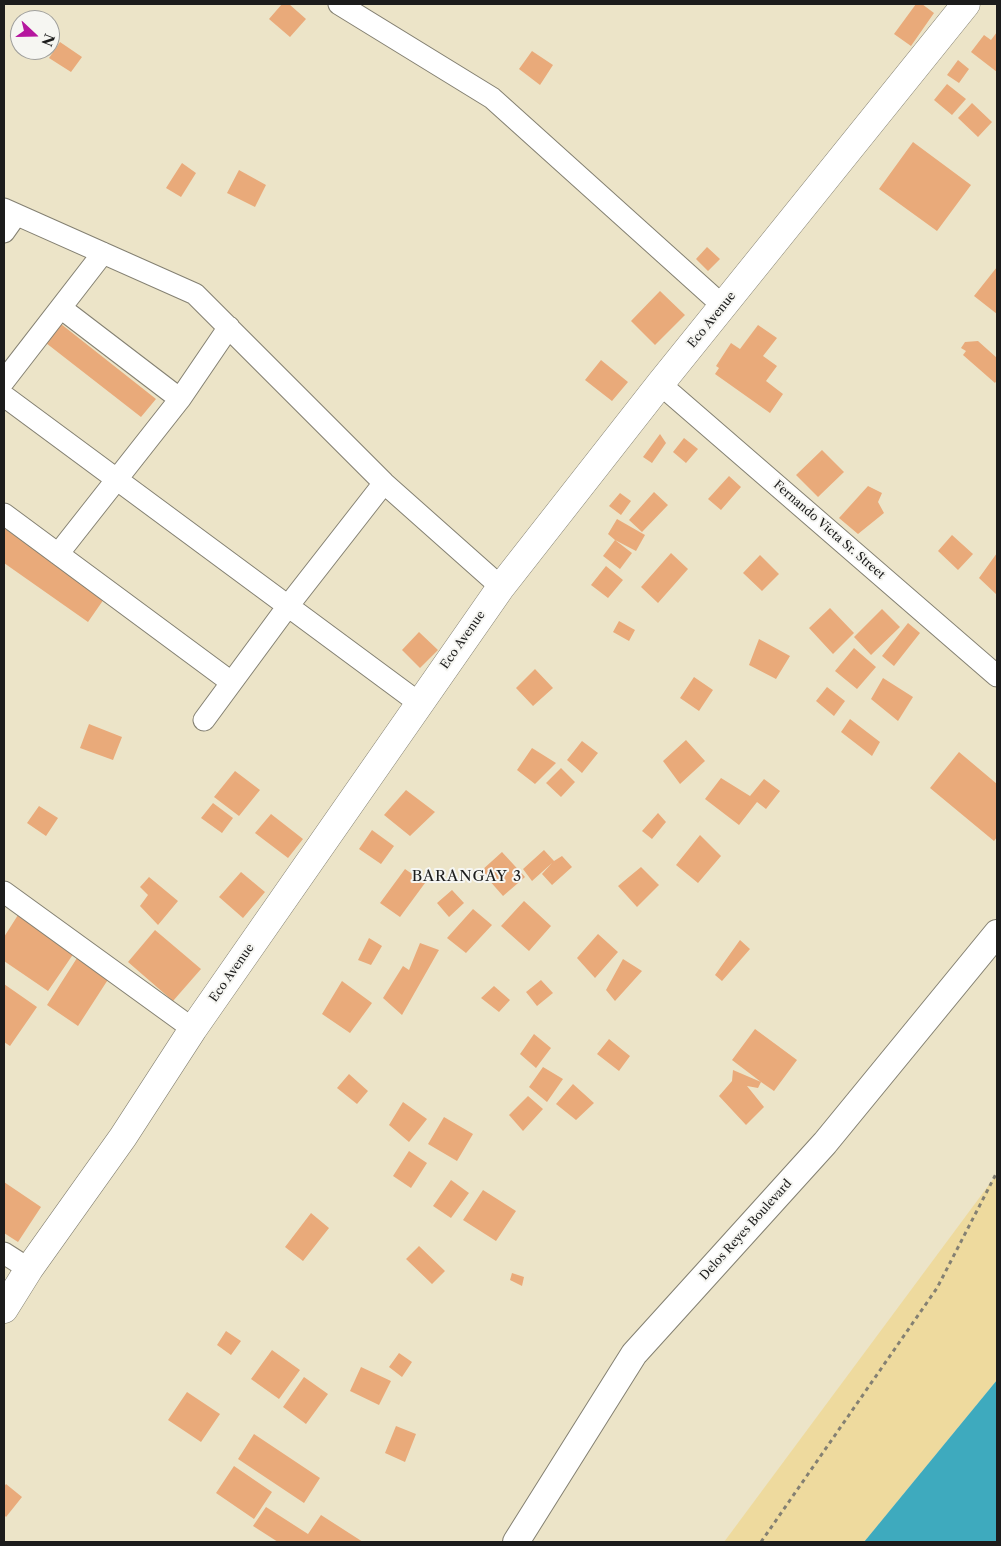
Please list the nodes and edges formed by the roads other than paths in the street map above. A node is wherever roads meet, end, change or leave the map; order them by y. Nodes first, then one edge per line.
1 (339, 4) edge
2 (966, 4) edge
3 (10, 212) edge
4 (4, 232) edge
5 (103, 253) junction
6 (723, 306) junction
7 (60, 308) junction
8 (229, 327) junction
9 (4, 381) edge
10 (660, 384) junction
11 (4, 396) edge
12 (180, 399) junction
13 (117, 480) junction
14 (384, 483) junction
15 (4, 514) edge
16 (58, 554) junction
17 (501, 587) junction
18 (288, 606) junction
19 (997, 676) edge
20 (231, 682) junction
21 (419, 703) junction
22 (204, 720) dead end
23 (4, 892) edge
24 (997, 933) edge
25 (193, 1029) junction
26 (4, 1253) edge
27 (30, 1269) junction
28 (4, 1309) edge
29 (516, 1542) edge

1 - 6 street
2 - 6 main road, Eco Avenue
3 - 4 street
3 - 5 street
5 - 7 street
5 - 8 street
6 - 10 main road, Eco Avenue
7 - 9 street
7 - 12 street
8 - 12 street
8 - 14 street
10 - 17 main road, Eco Avenue
10 - 19 street, Fernando Victa Sr. Street
11 - 13 street
12 - 13 street
13 - 16 street
13 - 18 street
14 - 17 street
14 - 18 street
15 - 16 street
16 - 20 street
17 - 21 main road, Eco Avenue
18 - 20 street
18 - 21 street
20 - 22 street
21 - 25 main road, Eco Avenue
23 - 25 street
24 - 29 street, Delos Reyes Boulevard
25 - 27 main road, Eco Avenue
26 - 27 street
27 - 28 main road, Eco Avenue

